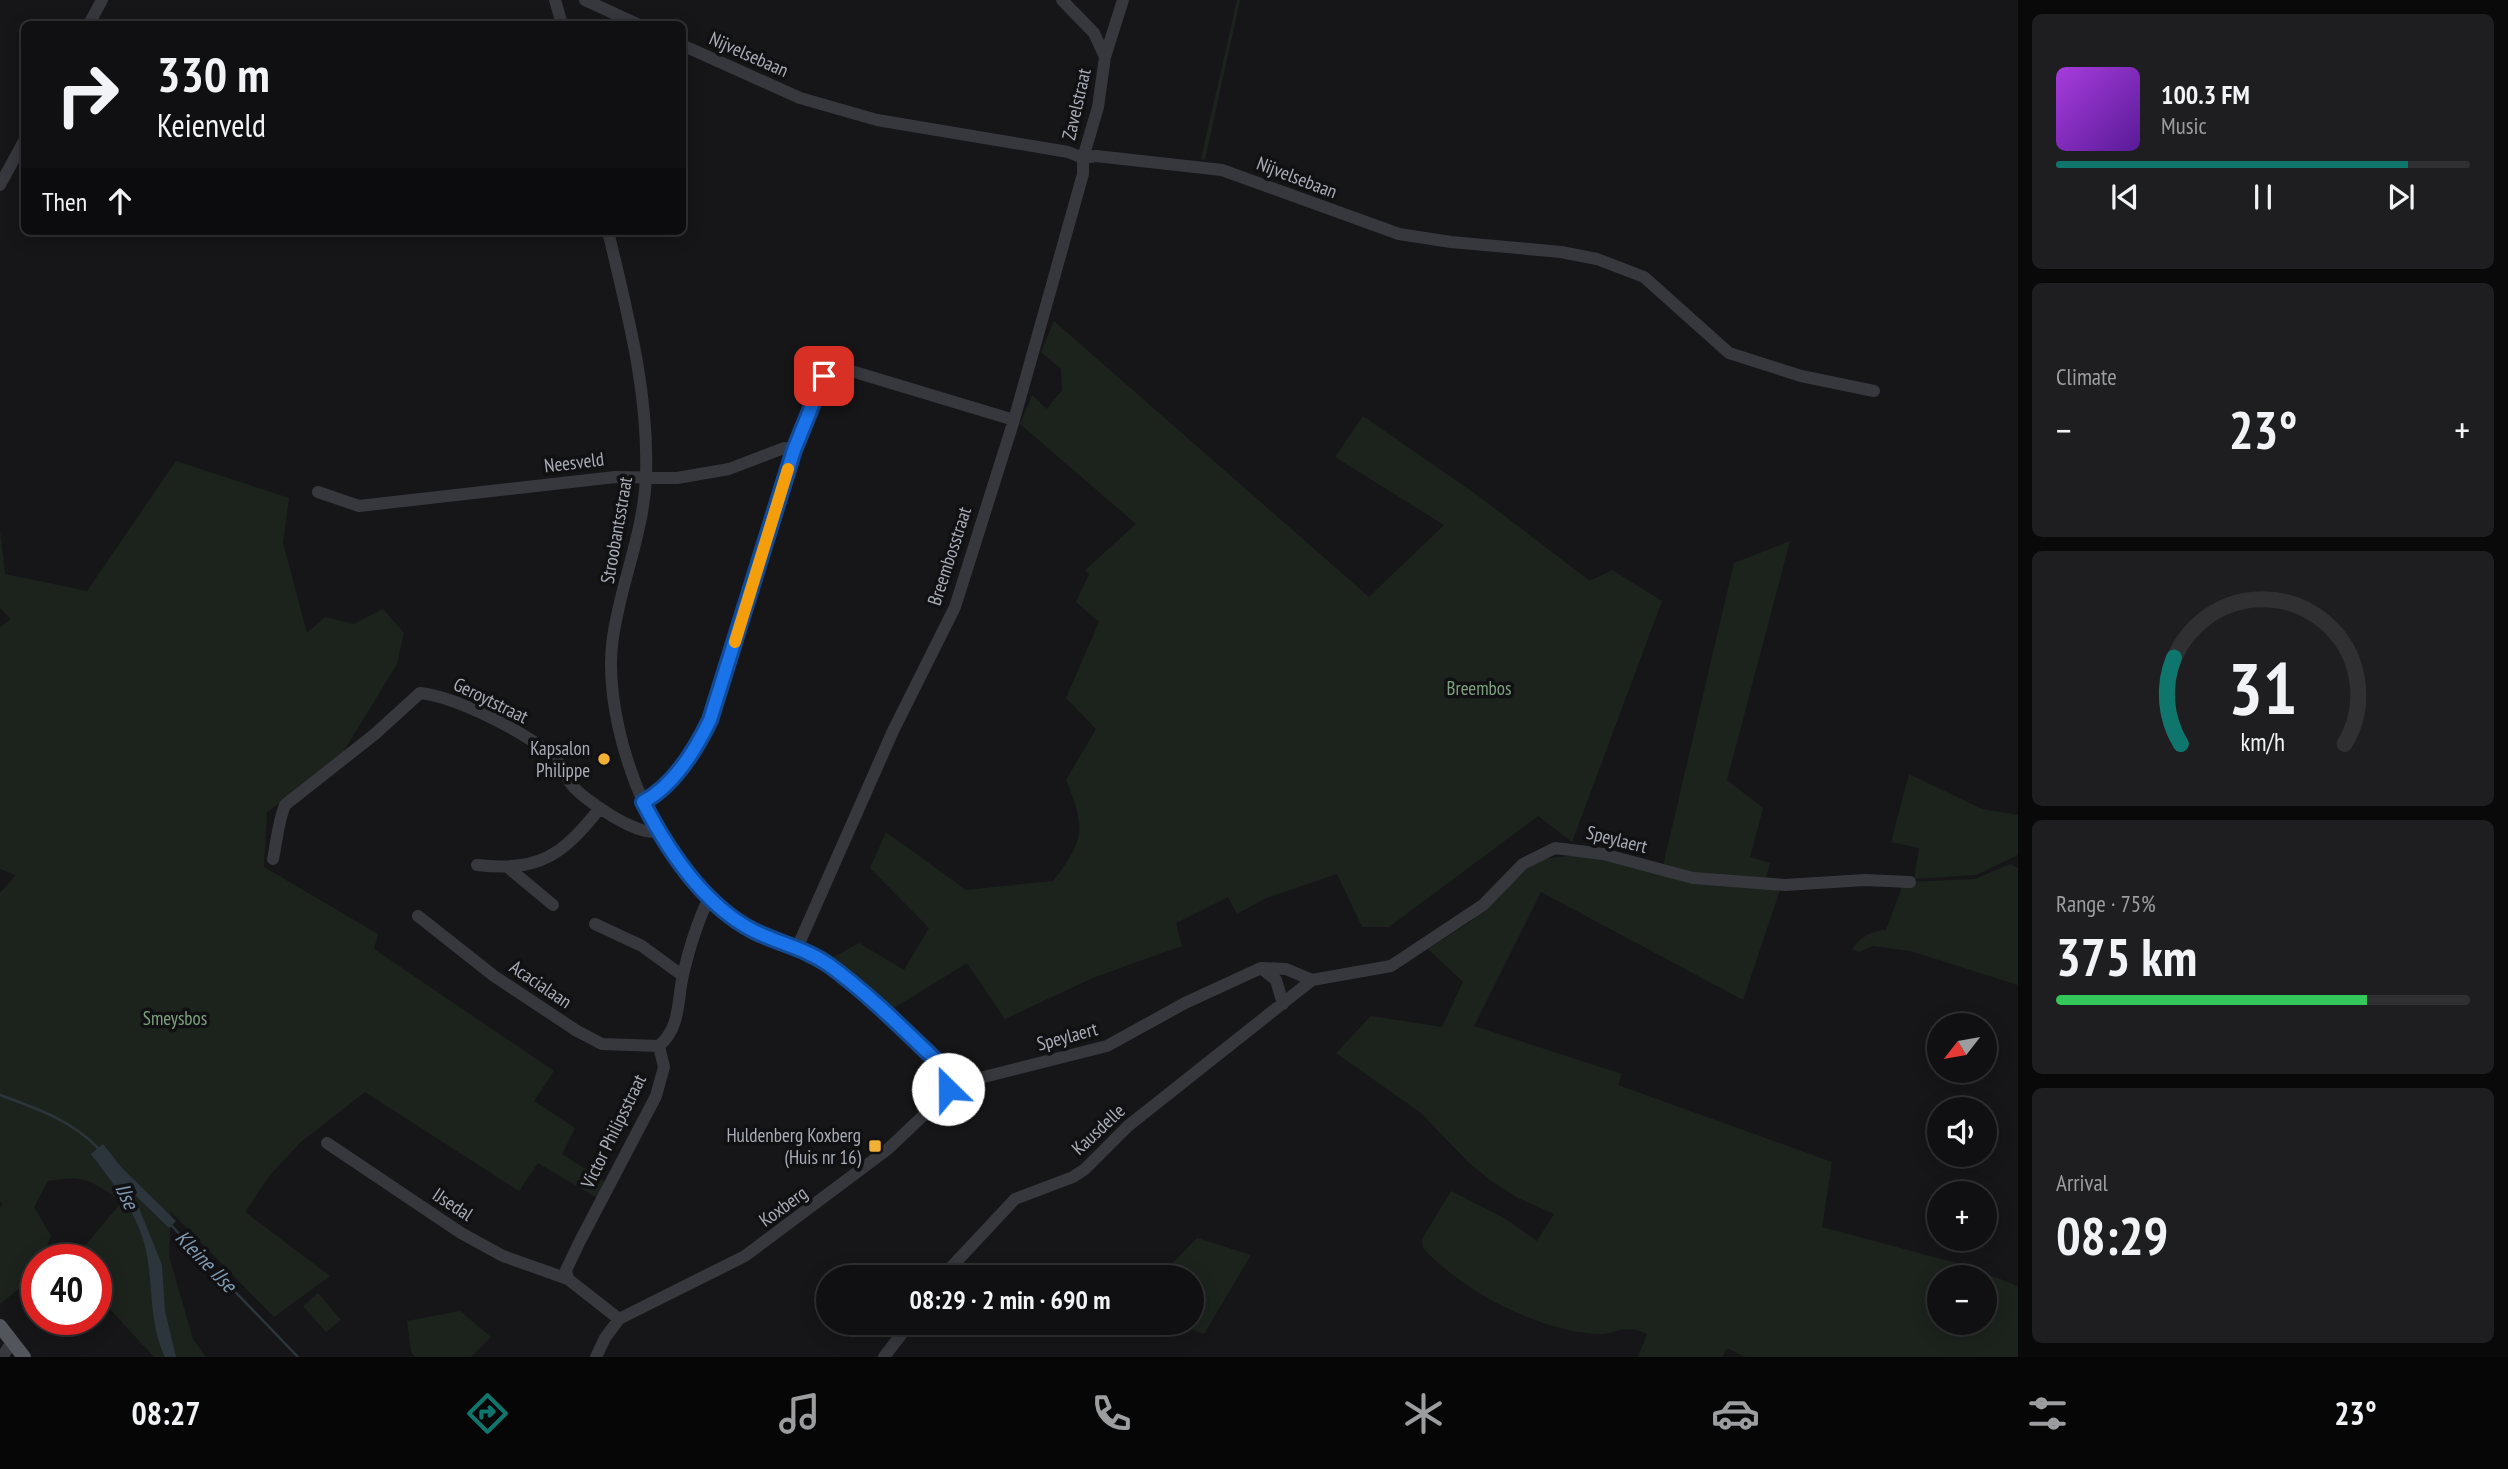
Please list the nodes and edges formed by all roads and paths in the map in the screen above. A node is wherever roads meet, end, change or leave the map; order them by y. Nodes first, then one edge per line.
1 (102, 0) edge
2 (555, 0) edge
3 (585, 0) edge
4 (1062, 0) edge
5 (1123, 0) edge
6 (91, 21) edge
7 (561, 21) edge
8 (630, 21) edge
9 (686, 48) edge
10 (1105, 57) junction
11 (21, 147) edge
12 (1083, 158) junction
13 (0, 186) edge
14 (609, 235) edge
15 (838, 367) junction
16 (824, 376) junction
17 (1874, 391) dead end
18 (1014, 420) junction
19 (794, 450) junction
20 (646, 477) junction
21 (318, 492) dead end
22 (643, 802) junction
23 (600, 808) junction
24 (658, 831) junction
25 (272, 859) dead end
26 (541, 860) junction
27 (477, 865) dead end
28 (510, 869) junction
29 (1910, 882) dead end
30 (526, 884) junction
31 (710, 897) junction
32 (553, 905) dead end
33 (418, 916) dead end
34 (594, 924) dead end
35 (797, 948) junction
36 (1261, 968) junction
37 (683, 976) junction
38 (1312, 980) junction
39 (1283, 1004) junction
40 (659, 1046) junction
41 (949, 1080) junction
42 (327, 1143) dead end
43 (953, 1265) edge
44 (568, 1279) junction
45 (619, 1319) junction
46 (0, 1326) edge
47 (901, 1335) edge
48 (18, 1352) edge
49 (2, 1357) edge
50 (596, 1357) edge
51 (884, 1357) edge

1 - 6 street
2 - 7 street
3 - 8 street
4 - 10 street, Zavelstraat
5 - 10 street, Zavelstraat
9 - 12 street, Nijvelsebaan
10 - 12 street, Zavelstraat
11 - 13 street
12 - 17 street, Nijvelsebaan
12 - 18 street, Breembosstraat
14 - 20 street, Stroobantsstraat
15 - 16 street
15 - 16 street
15 - 18 street
16 - 19 street
18 - 35 street, Breembosstraat
19 - 20 street, Neesveld
19 - 22 street
20 - 21 street, Neesveld
20 - 22 street, Stroobantsstraat
22 - 24 street, Stroobantsstraat
23 - 24 street, Geroytstraat
23 - 25 street, Geroytstraat
23 - 26 street
24 - 31 street
26 - 28 street
26 - 30 street
27 - 28 street
28 - 30 street
29 - 38 street, Speylaert
30 - 32 street
31 - 35 street
31 - 37 street
33 - 40 street, Acacialaan
34 - 37 street
35 - 41 street
36 - 38 street, Speylaert
36 - 39 street
36 - 41 street, Speylaert
37 - 40 street
38 - 39 street
39 - 43 street, Kausdelle
40 - 44 street, Victor Philipsstraat
41 - 45 street, Koxberg
42 - 44 street, IJsedal
44 - 45 street
45 - 50 street, Koxberg
46 - 48 main road
47 - 51 street
48 - 49 street

